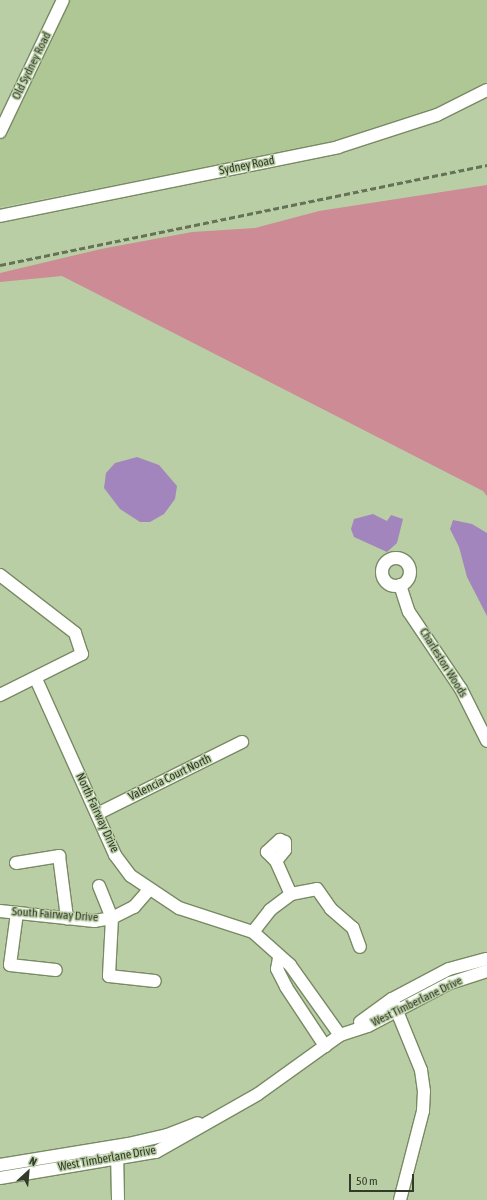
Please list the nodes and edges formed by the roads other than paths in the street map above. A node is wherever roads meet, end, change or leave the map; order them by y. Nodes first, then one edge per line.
1 (63, 0) edge
2 (487, 90) edge
3 (0, 132) edge
4 (0, 216) edge
5 (0, 575) edge
6 (400, 585) dead end
7 (36, 679) junction
8 (0, 695) edge
9 (487, 741) edge
10 (242, 742) dead end
11 (97, 814) junction
12 (276, 861) dead end
13 (16, 863) dead end
14 (99, 886) dead end
15 (149, 890) junction
16 (291, 894) junction
17 (0, 911) edge
18 (17, 913) junction
19 (67, 918) junction
20 (112, 918) junction
21 (253, 932) junction
22 (360, 947) dead end
23 (279, 958) junction
24 (487, 959) edge
25 (56, 970) dead end
26 (487, 971) edge
27 (155, 981) dead end
28 (394, 1004) junction
29 (343, 1033) junction
30 (325, 1046) junction
31 (228, 1111) junction
32 (115, 1146) junction
33 (118, 1158) junction
34 (0, 1165) edge
35 (0, 1178) edge
36 (118, 1200) edge
37 (400, 1200) edge

1 - 3 street, Old Sydney Road
2 - 4 street, Sydney Road
5 - 7 street
6 - 9 street, Charleston Woods
7 - 8 street
7 - 11 street, North Fairway Drive
10 - 11 street, Valencia Court North
11 - 15 street, North Fairway Drive
12 - 16 street
13 - 19 street
14 - 20 street
15 - 20 street, South Fairway Drive
15 - 21 street, North Fairway Drive
16 - 21 street
16 - 22 street
17 - 18 street, South Fairway Drive
18 - 19 street, South Fairway Drive
18 - 25 street
19 - 20 street, South Fairway Drive
20 - 27 street
21 - 23 street, North Fairway Drive
23 - 29 street, North Fairway Drive
23 - 30 street
24 - 28 street, West Timberlane Drive
26 - 28 street, West Timberlane Drive
28 - 29 street, West Timberlane Drive
28 - 37 street
29 - 30 street, West Timberlane Drive
30 - 31 street, West Timberlane Drive
31 - 32 street, West Timberlane Drive
31 - 33 street, West Timberlane Drive
32 - 33 street
32 - 34 street, West Timberlane Drive
33 - 35 street, West Timberlane Drive
33 - 36 street

